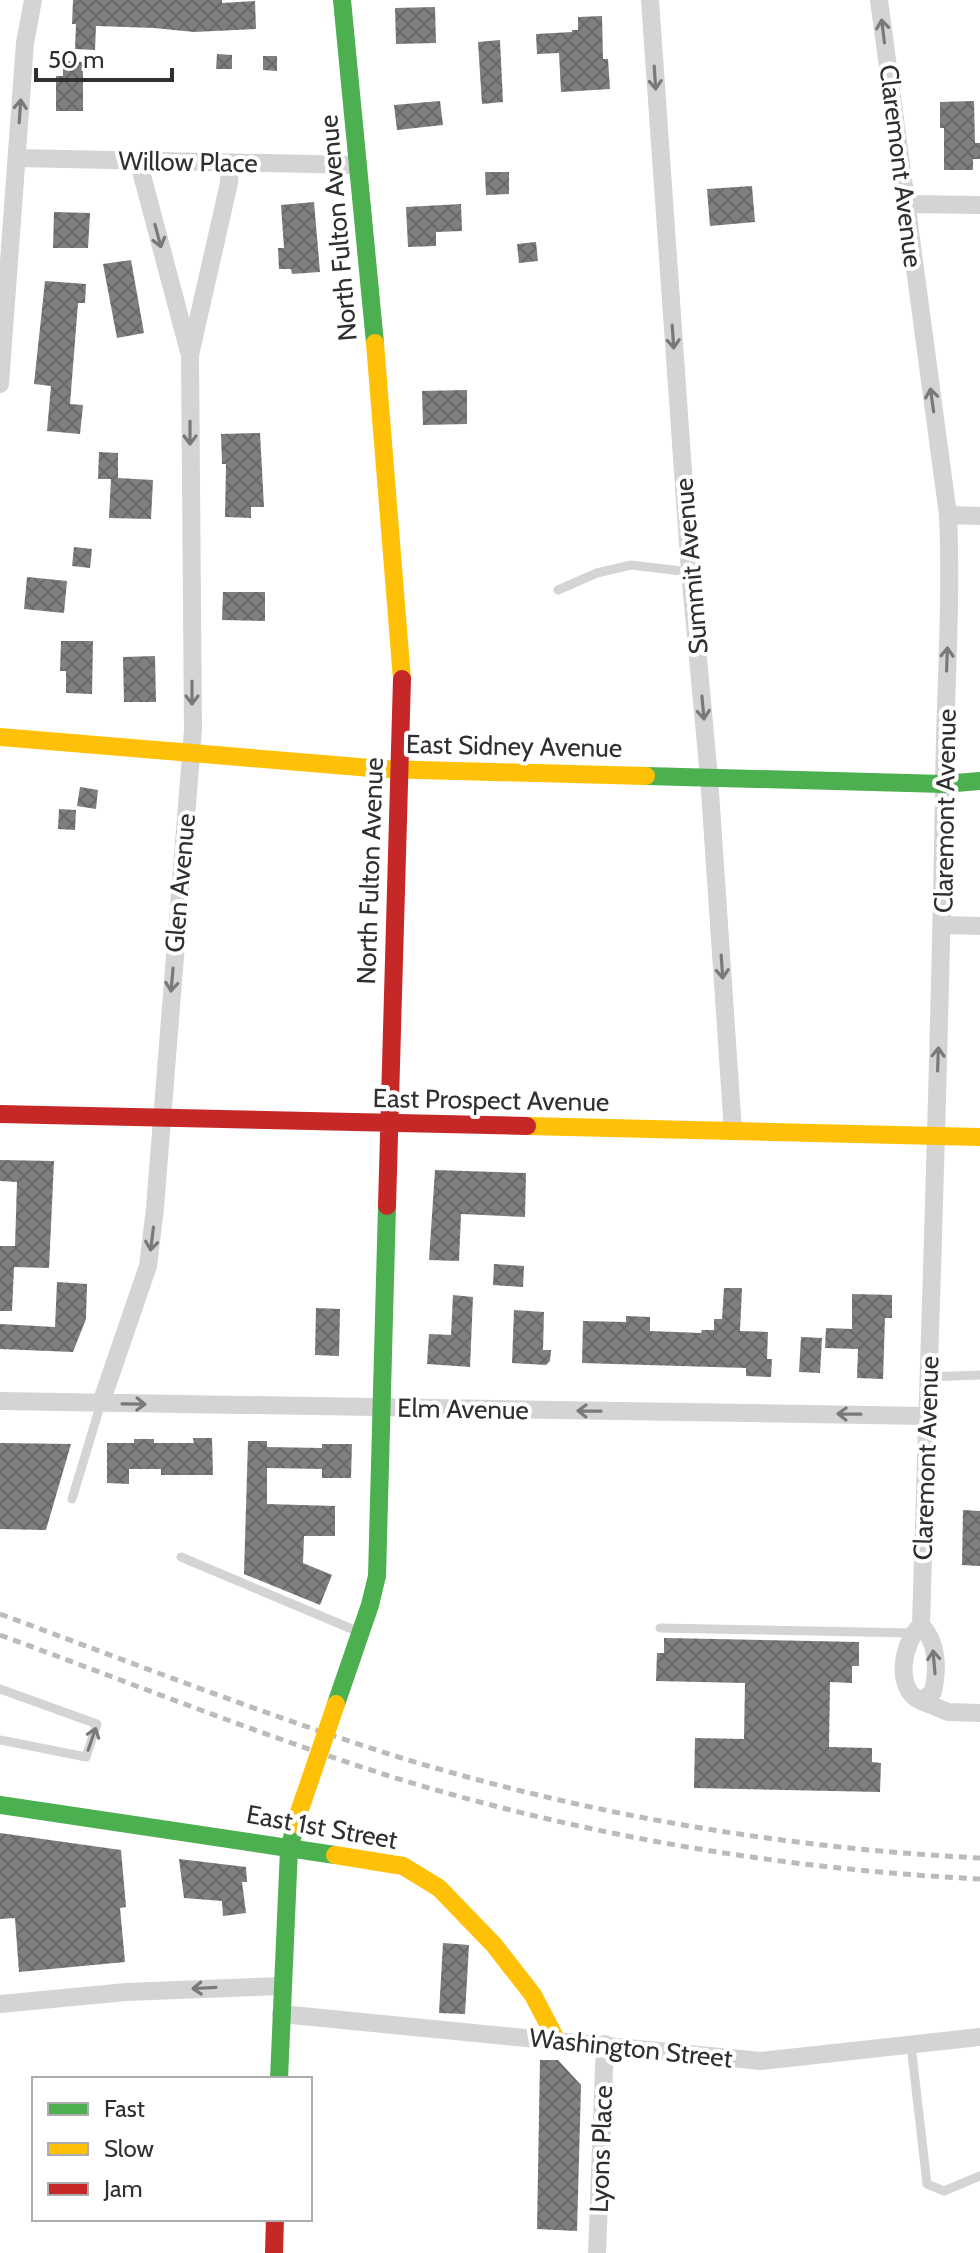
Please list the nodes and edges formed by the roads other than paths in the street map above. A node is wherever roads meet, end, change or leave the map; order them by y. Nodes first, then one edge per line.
1 (33, 0) edge
2 (342, 0) edge
3 (650, 0) edge
4 (879, 0) edge
5 (17, 158) junction
6 (138, 160) junction
7 (230, 163) junction
8 (358, 165) junction
9 (906, 204) junction
10 (980, 205) edge
11 (190, 355) junction
12 (0, 384) edge
13 (948, 515) junction
14 (980, 516) edge
15 (690, 572) junction
16 (558, 590) dead end
17 (0, 737) edge
18 (191, 753) junction
19 (399, 770) junction
20 (709, 777) junction
21 (980, 781) edge
22 (944, 784) junction
23 (943, 925) junction
24 (980, 926) edge
25 (0, 1114) edge
26 (161, 1120) junction
27 (389, 1124) junction
28 (733, 1131) junction
29 (934, 1136) junction
30 (980, 1137) edge
31 (980, 1375) edge
32 (928, 1377) junction
33 (0, 1401) edge
34 (101, 1403) junction
35 (380, 1407) junction
36 (927, 1416) junction
37 (72, 1499) dead end
38 (181, 1557) dead end
39 (660, 1628) dead end
40 (916, 1629) junction
41 (359, 1632) junction
42 (0, 1689) edge
43 (921, 1701) junction
44 (980, 1713) edge
45 (0, 1740) edge
46 (0, 1805) edge
47 (289, 1849) junction
48 (282, 1986) junction
49 (0, 2004) edge
50 (281, 2014) junction
51 (980, 2037) edge
52 (556, 2039) junction
53 (605, 2044) junction
54 (911, 2045) junction
55 (279, 2077) edge
56 (980, 2176) edge
57 (275, 2221) edge
58 (274, 2253) edge
59 (597, 2253) edge

5 -> 1 street
2 - 8 street, North Fulton Avenue
3 -> 15 street, Summit Avenue
9 -> 4 street, Claremont Avenue
5 - 6 street, Willow Place
5 - 12 street
6 - 7 street, Willow Place
6 -> 11 street, Glen Avenue
7 - 8 street, Willow Place
7 - 11 street, Glen Avenue
8 - 19 street, North Fulton Avenue
9 - 10 street
13 -> 9 street, Claremont Avenue
11 -> 18 street, Glen Avenue
13 - 14 street
22 -> 13 street, Claremont Avenue
15 - 16 lane
15 -> 20 street, Summit Avenue
17 - 18 street, East Sidney Avenue
18 - 19 street, East Sidney Avenue
18 -> 26 street, Glen Avenue
19 - 20 street, East Sidney Avenue
19 - 27 street, North Fulton Avenue
20 - 22 street, East Sidney Avenue
20 -> 28 street, Summit Avenue
21 - 22 street, East Sidney Avenue
22 - 23 street, Claremont Avenue
23 - 24 street
29 -> 23 street, Claremont Avenue
25 - 26 street, East Prospect Avenue
26 - 27 street, East Prospect Avenue
26 -> 34 street, Glen Avenue
27 - 28 street, East Prospect Avenue
27 - 35 street, North Fulton Avenue
28 - 29 street, East Prospect Avenue
29 - 30 street, East Prospect Avenue
29 - 32 street, Claremont Avenue
31 - 32 lane
32 - 36 street, Claremont Avenue
33 - 34 street, Elm Avenue
34 -> 35 street, Elm Avenue
34 - 37 lane
36 -> 35 street, Elm Avenue
35 - 41 street, North Fulton Avenue
36 - 40 street, Claremont Avenue
38 - 41 lane
39 - 40 lane
40 - 43 street, Claremont Avenue
43 -> 40 street, Claremont Avenue
41 - 47 street, North Fulton Avenue, bridge
45 -> 42 lane
43 - 44 street
46 - 47 street, East 1st Street
47 - 48 street, North Fulton Avenue
47 - 52 street, East 1st Street
48 -> 49 street
48 - 50 street, North Fulton Avenue
50 - 52 street, Washington Street
50 - 55 street, North Fulton Avenue
51 - 54 street, Washington Street
52 - 53 street, Washington Street
53 - 54 street, Washington Street
53 - 59 street, Lyons Place
54 - 56 lane
57 - 58 street

